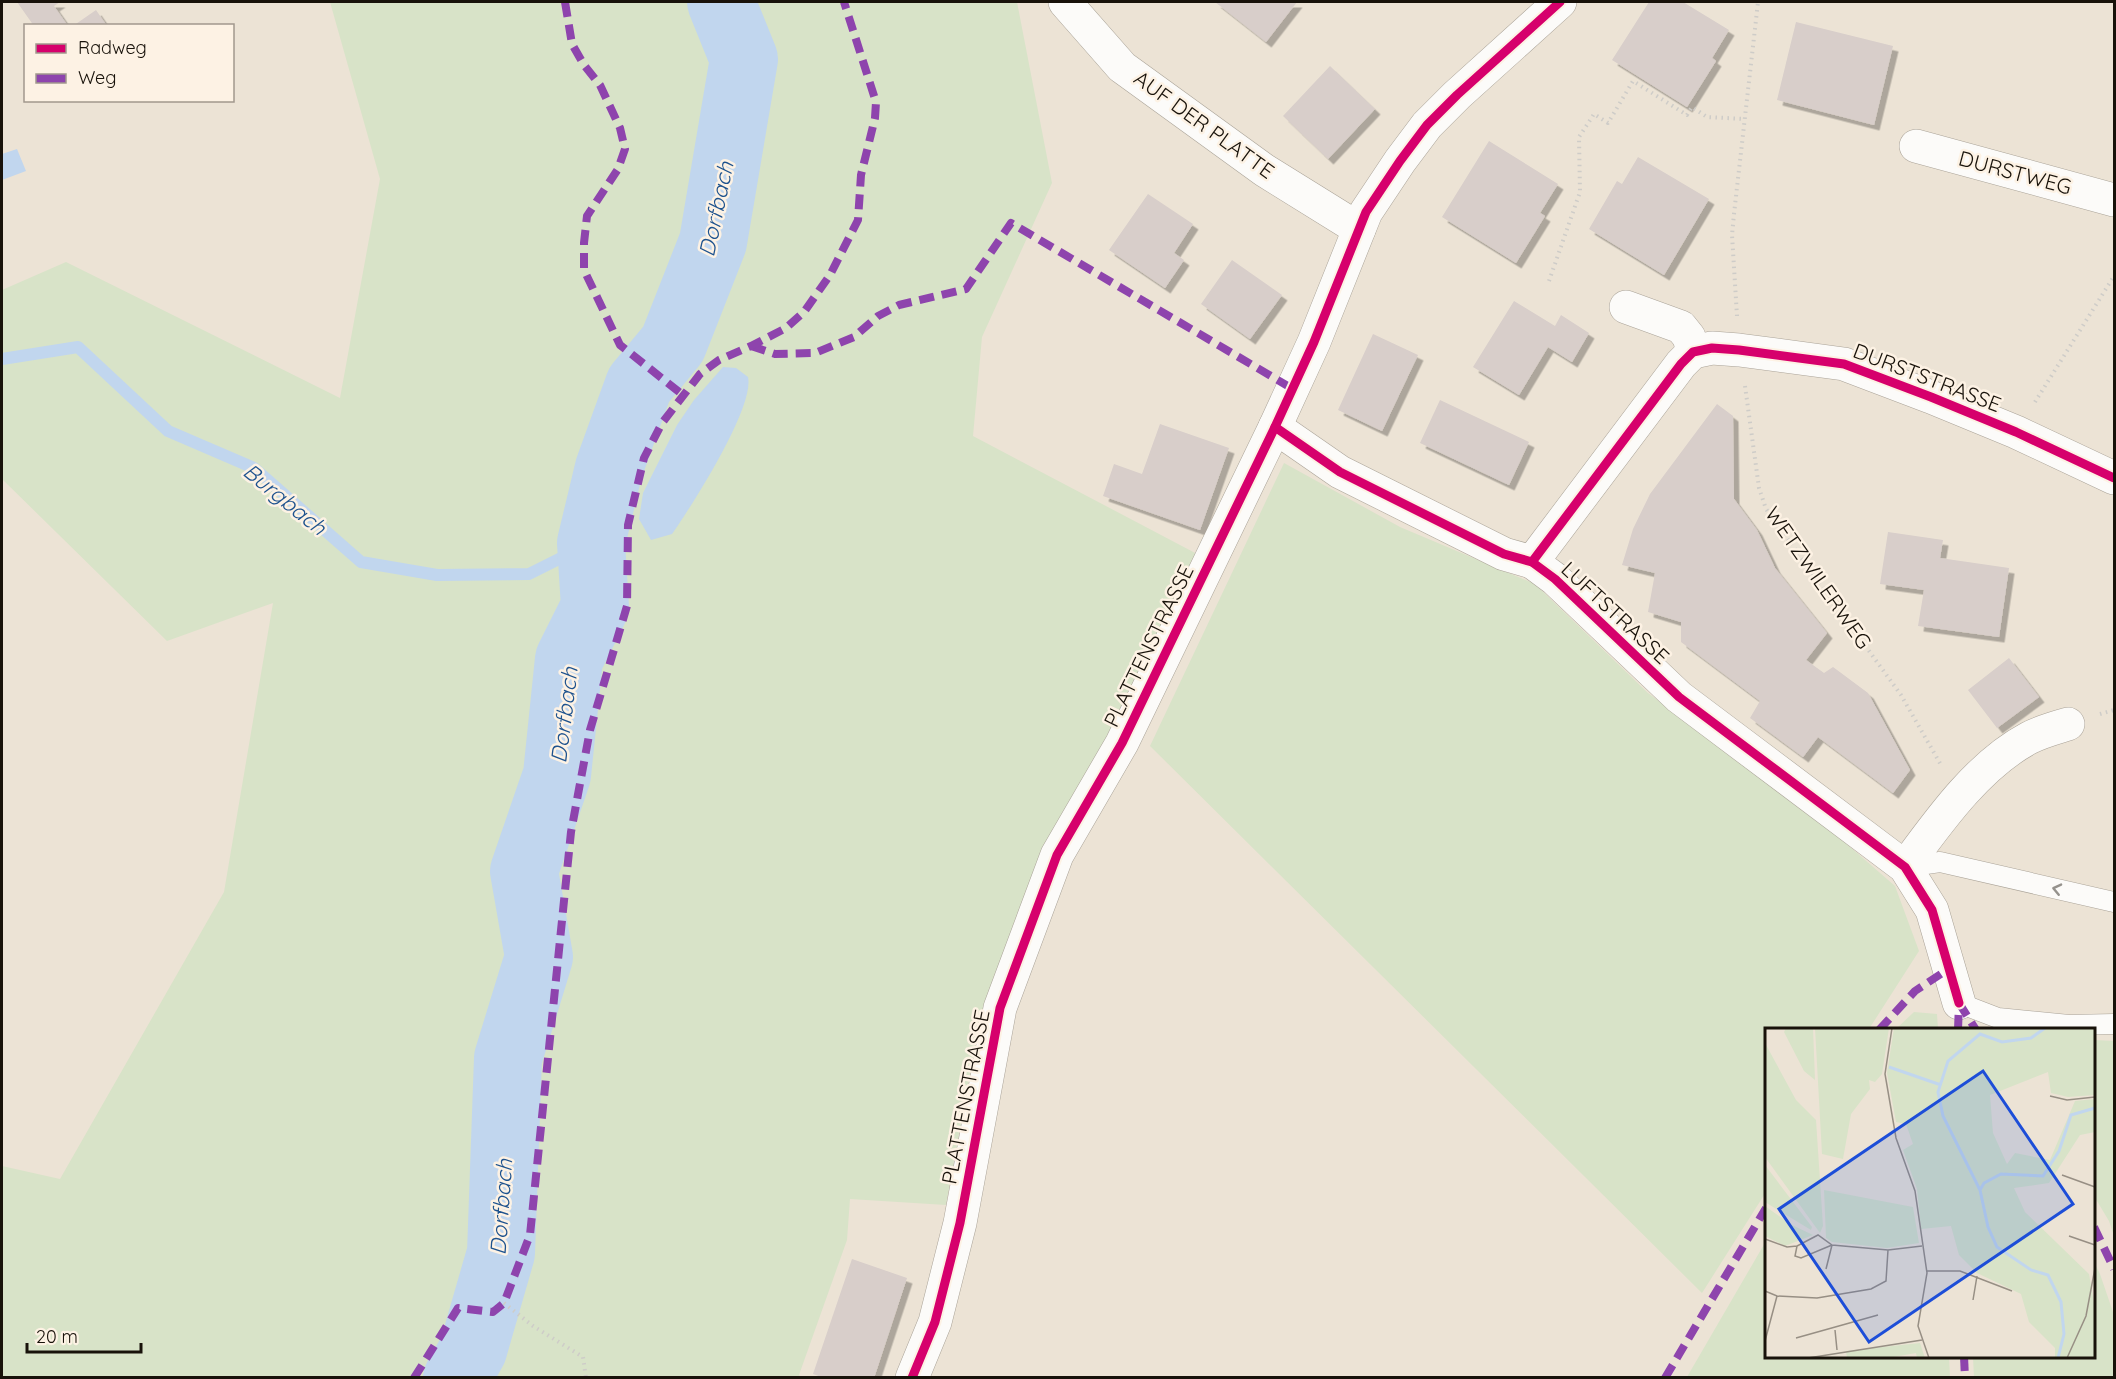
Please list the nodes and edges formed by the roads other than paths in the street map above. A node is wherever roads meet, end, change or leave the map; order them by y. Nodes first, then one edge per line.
1 (1065, 2) edge
2 (1560, 2) edge
3 (1916, 146) dead end
4 (2115, 200) edge
5 (1359, 228) junction
6 (1626, 307) dead end
7 (1693, 352) junction
8 (1275, 427) junction
9 (2115, 478) edge
10 (1532, 562) junction
11 (2068, 724) dead end
12 (1905, 867) junction
13 (2115, 902) edge
14 (1959, 1003) joint
15 (2115, 1024) edge
16 (912, 1377) edge

1 - 5 street, AUF DER PLATTE
2 - 5 street, PLATTENSTRASSE
3 - 4 street, DURSTWEG
5 - 8 street, PLATTENSTRASSE
6 - 7 street
7 - 9 street, DURSTSTRASSE
7 - 10 street
8 - 10 street, LUFTSTRASSE
8 - 16 street, PLATTENSTRASSE
10 - 12 street, LUFTSTRASSE
11 - 12 street
13 -> 12 lane
12 - 14 street
14 - 15 lane

